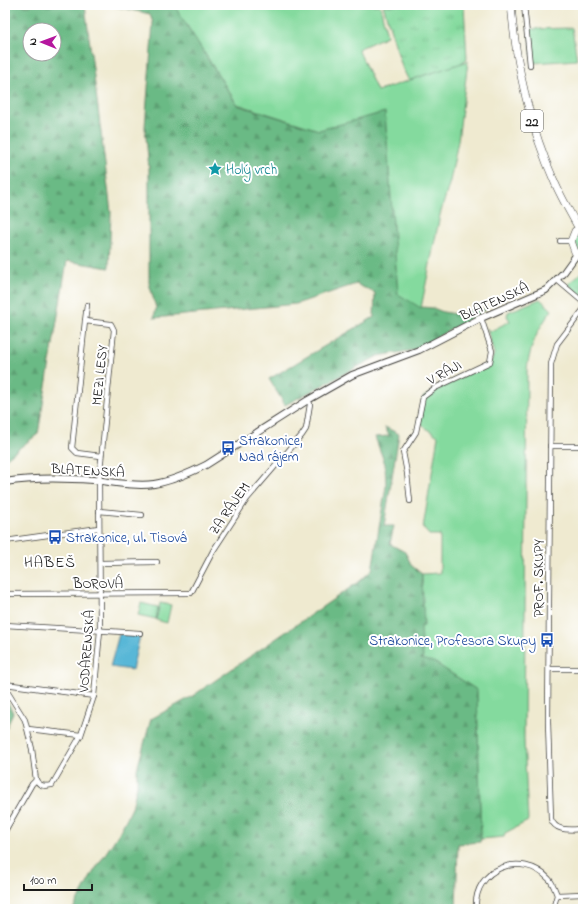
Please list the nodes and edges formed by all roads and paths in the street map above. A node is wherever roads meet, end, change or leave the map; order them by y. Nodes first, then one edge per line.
1 (511, 5) edge
2 (524, 5) edge
3 (530, 65) dead end
4 (581, 228) edge
5 (560, 241) dead end
6 (571, 241) junction
7 (580, 255) edge
8 (558, 280) junction
9 (583, 302) edge
10 (87, 305) dead end
11 (583, 310) edge
12 (481, 318) junction
13 (85, 321) junction
14 (308, 400) junction
15 (550, 446) junction
16 (583, 446) edge
17 (101, 456) junction
18 (98, 481) junction
19 (5, 482) edge
20 (410, 501) dead end
21 (99, 511) junction
22 (142, 515) dead end
23 (99, 528) junction
24 (5, 541) edge
25 (158, 562) dead end
26 (100, 563) junction
27 (191, 593) joint
28 (5, 594) edge
29 (100, 594) junction
30 (5, 625) edge
31 (100, 631) junction
32 (140, 632) dead end
33 (548, 669) junction
34 (583, 669) edge
35 (5, 684) edge
36 (5, 688) edge
37 (94, 696) junction
38 (28, 729) junction
39 (81, 735) junction
40 (36, 780) junction
41 (583, 829) edge
42 (5, 831) edge
43 (583, 894) edge
44 (557, 895) junction
45 (476, 909) edge
46 (553, 909) edge

1 - 4 main road, 22
2 - 3 street
4 - 6 main road, 22
5 - 6 street
6 - 7 main road
7 - 8 street, BLATENSKÁ
8 - 9 street
8 - 12 street, BLATENSKÁ
10 - 13 street, MEZI LESY
11 - 15 street, PROF. SKUPY
12 - 14 street, BLATENSKÁ
12 - 20 street, V RÁJI
13 - 17 street, MEZI LESY
13 - 17 street, MEZI LESY
14 - 18 street, BLATENSKÁ
14 - 27 street, ZA RÁJEM
15 - 16 street
15 - 33 street, PROF. SKUPY
17 - 18 street, MEZI LESY
18 - 19 street, BLATENSKÁ
18 - 21 street, VODÁRENSKÁ
21 - 22 street
21 - 23 street, VODÁRENSKÁ
23 - 24 street
23 - 26 street, VODÁRENSKÁ
25 - 26 street
26 - 29 street, VODÁRENSKÁ
27 - 29 street, BOROVÁ
28 - 29 street, BOROVÁ
29 - 31 street, VODÁRENSKÁ
30 - 31 street
31 - 32 street
31 - 37 street, VODÁRENSKÁ
33 - 34 street
33 - 41 street, PROF. SKUPY
35 - 37 street
36 - 38 street
37 - 39 street, VODÁRENSKÁ
38 - 39 street
38 - 40 street
39 - 40 street, VODÁRENSKÁ
40 - 42 street
43 - 44 street
44 - 45 street
44 - 46 street

